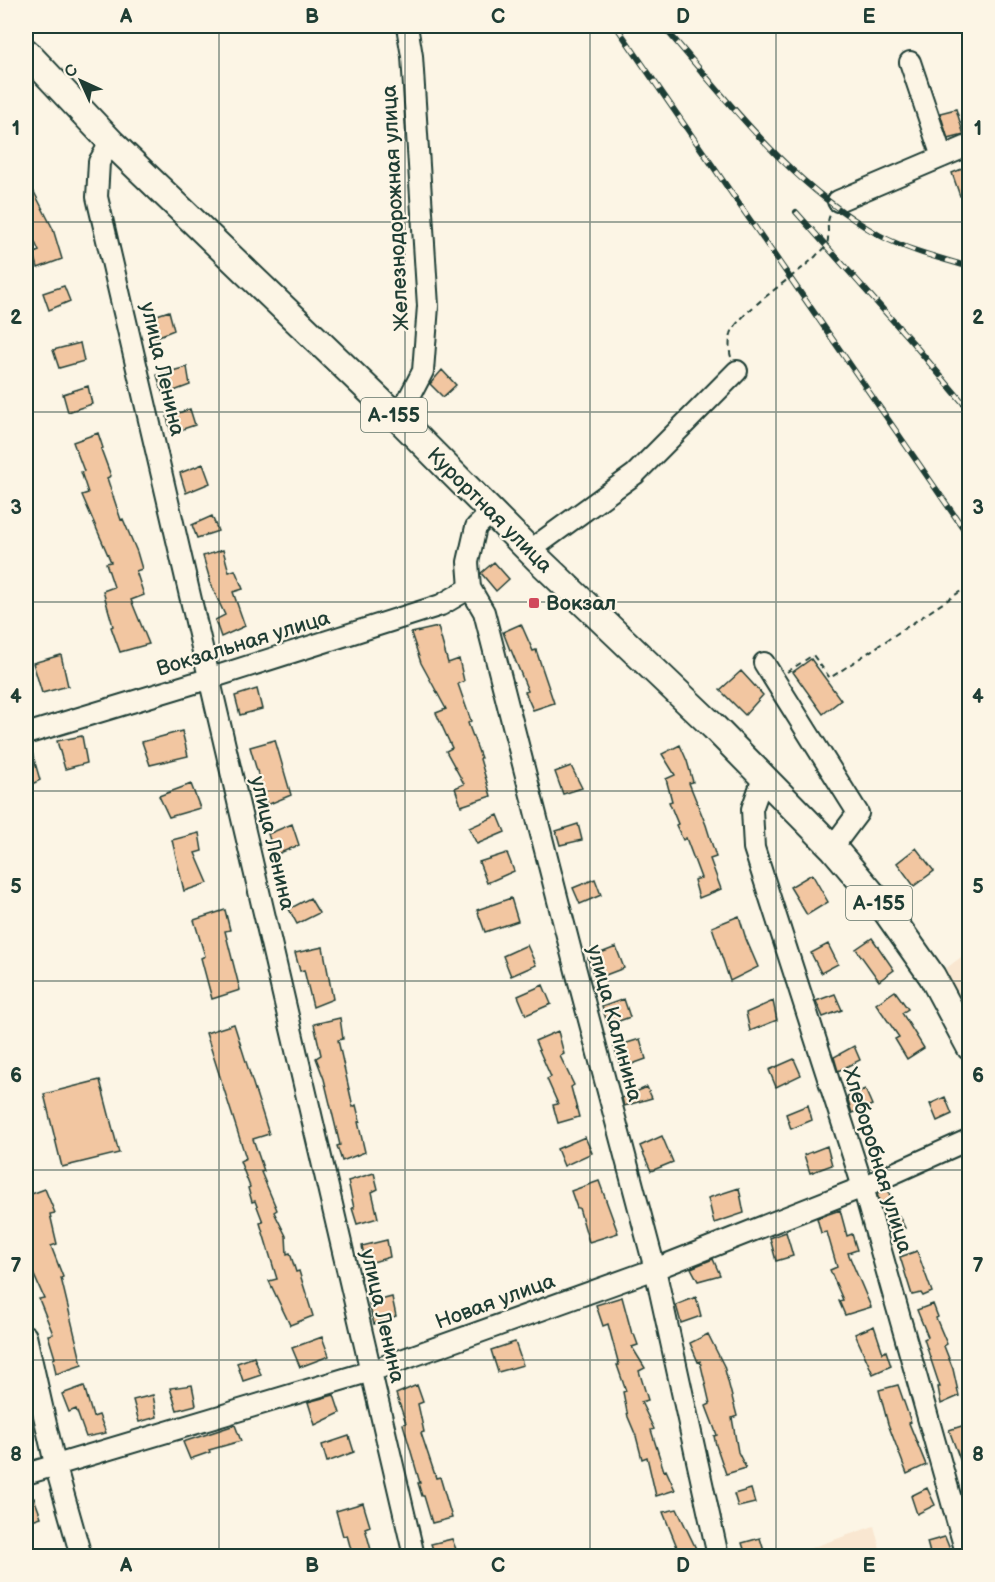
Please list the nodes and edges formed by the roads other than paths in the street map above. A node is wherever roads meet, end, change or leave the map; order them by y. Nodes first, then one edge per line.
1 (407, 26) edge
2 (26, 52) edge
3 (910, 62) dead end
4 (111, 142) junction
5 (969, 145) edge
6 (942, 157) junction
7 (838, 201) road end
8 (737, 371) road end
9 (397, 417) junction
10 (492, 512) junction
11 (529, 551) junction
12 (470, 588) junction
13 (764, 663) dead end
14 (211, 678) junction
15 (26, 734) edge
16 (763, 778) junction
17 (834, 849) junction
18 (969, 1047) edge
19 (969, 1140) edge
20 (863, 1187) junction
21 (655, 1269) junction
22 (26, 1336) edge
23 (371, 1371) junction
24 (55, 1464) junction
25 (26, 1473) edge
26 (81, 1557) edge
27 (414, 1557) edge
28 (718, 1557) edge
29 (967, 1557) edge

1 - 9 street, Железнодорожная улица
2 - 4 main road, Курортная улица / А-155
3 - 6 street
4 - 9 main road, Курортная улица / А-155
4 - 14 street, улица Ленина
5 - 6 street
6 - 7 street
8 - 11 street
9 - 10 main road, Курортная улица / А-155
10 - 11 main road, Курортная улица / А-155
10 - 12 street, улица Калинина
11 - 16 main road, Курортная улица / А-155
12 - 14 street, Вокзальная улица
12 - 21 street, улица Калинина
13 - 17 street
14 - 15 street, Вокзальная улица
14 - 23 street, улица Ленина
16 - 17 main road, Курортная улица / А-155
16 - 20 street, Хлеборобная улица
17 - 18 main road, Курортная улица / А-155
19 - 20 street, Новая улица
20 - 21 street, Новая улица
20 - 29 street, Хлеборобная улица
21 - 23 street, Новая улица
21 - 28 street, улица Калинина
22 - 24 street
23 - 24 street, Новая улица
23 - 27 street, улица Ленина
24 - 25 street, Новая улица
24 - 26 street

